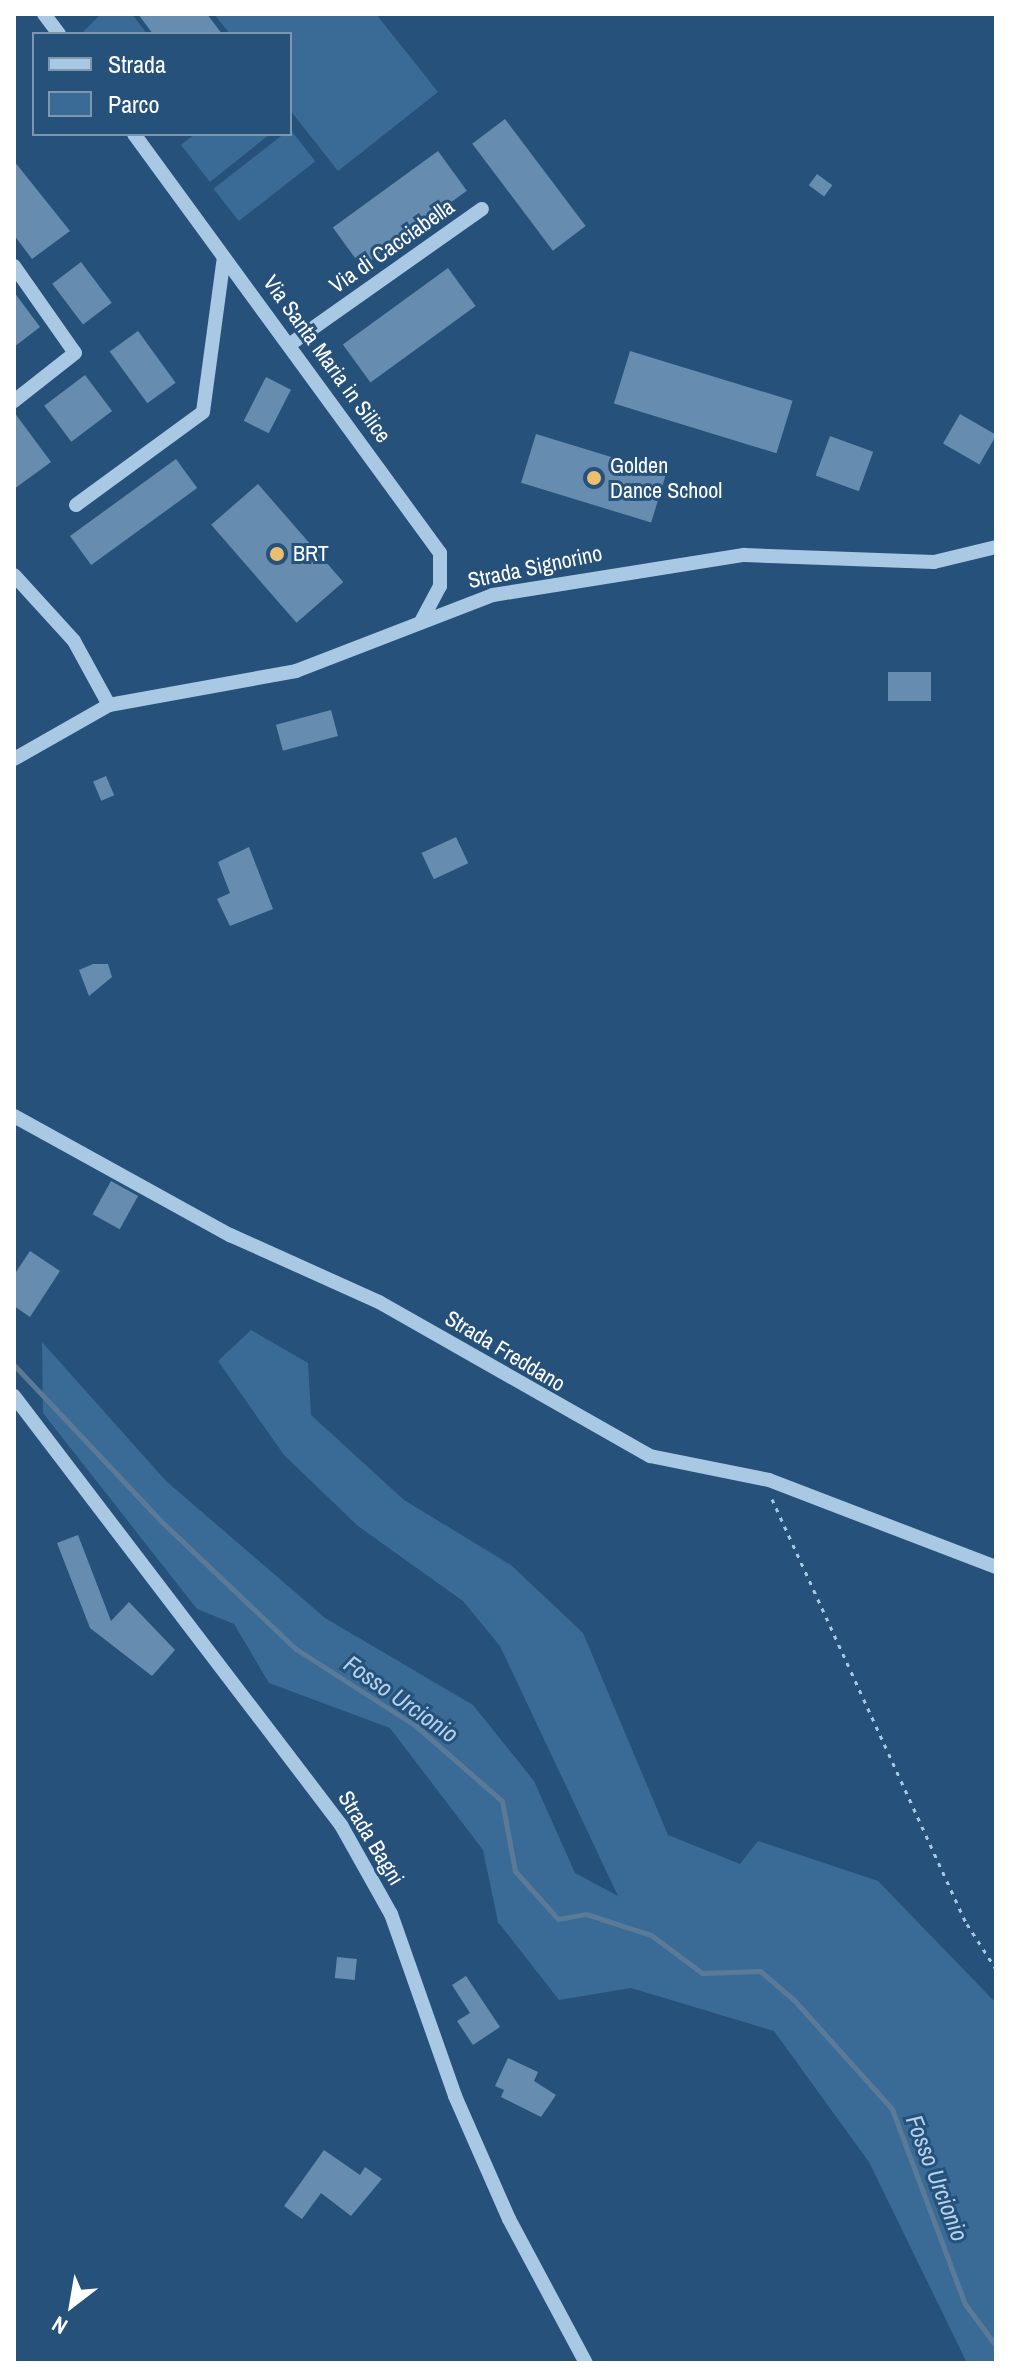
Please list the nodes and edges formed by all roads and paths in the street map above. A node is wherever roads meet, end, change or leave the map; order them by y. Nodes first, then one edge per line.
1 (44, 14) edge
2 (58, 32) edge
3 (135, 136) edge
4 (482, 209) dead end
5 (224, 257) junction
6 (14, 266) edge
7 (289, 345) junction
8 (14, 401) edge
9 (76, 505) dead end
10 (996, 547) edge
11 (14, 575) edge
12 (421, 621) junction
13 (109, 705) junction
14 (14, 759) edge
15 (14, 1116) edge
16 (14, 1396) edge
17 (769, 1480) junction
18 (996, 1567) edge
19 (996, 1969) edge
20 (586, 2363) edge

1 - 2 street
3 - 5 street, Via Santa Maria in Silice
4 - 7 street, Via di Cacciabella
5 - 7 street, Via Santa Maria in Silice
5 - 9 street
6 - 8 street
7 - 12 street, Via Santa Maria in Silice
10 - 12 street, Strada Signorino
11 - 13 street
12 - 13 street, Strada Signorino
13 - 14 street, Strada Signorino
15 - 17 street, Strada Freddano
16 - 20 street, Strada Bagni
17 - 18 street, Strada Freddano
17 - 19 path

